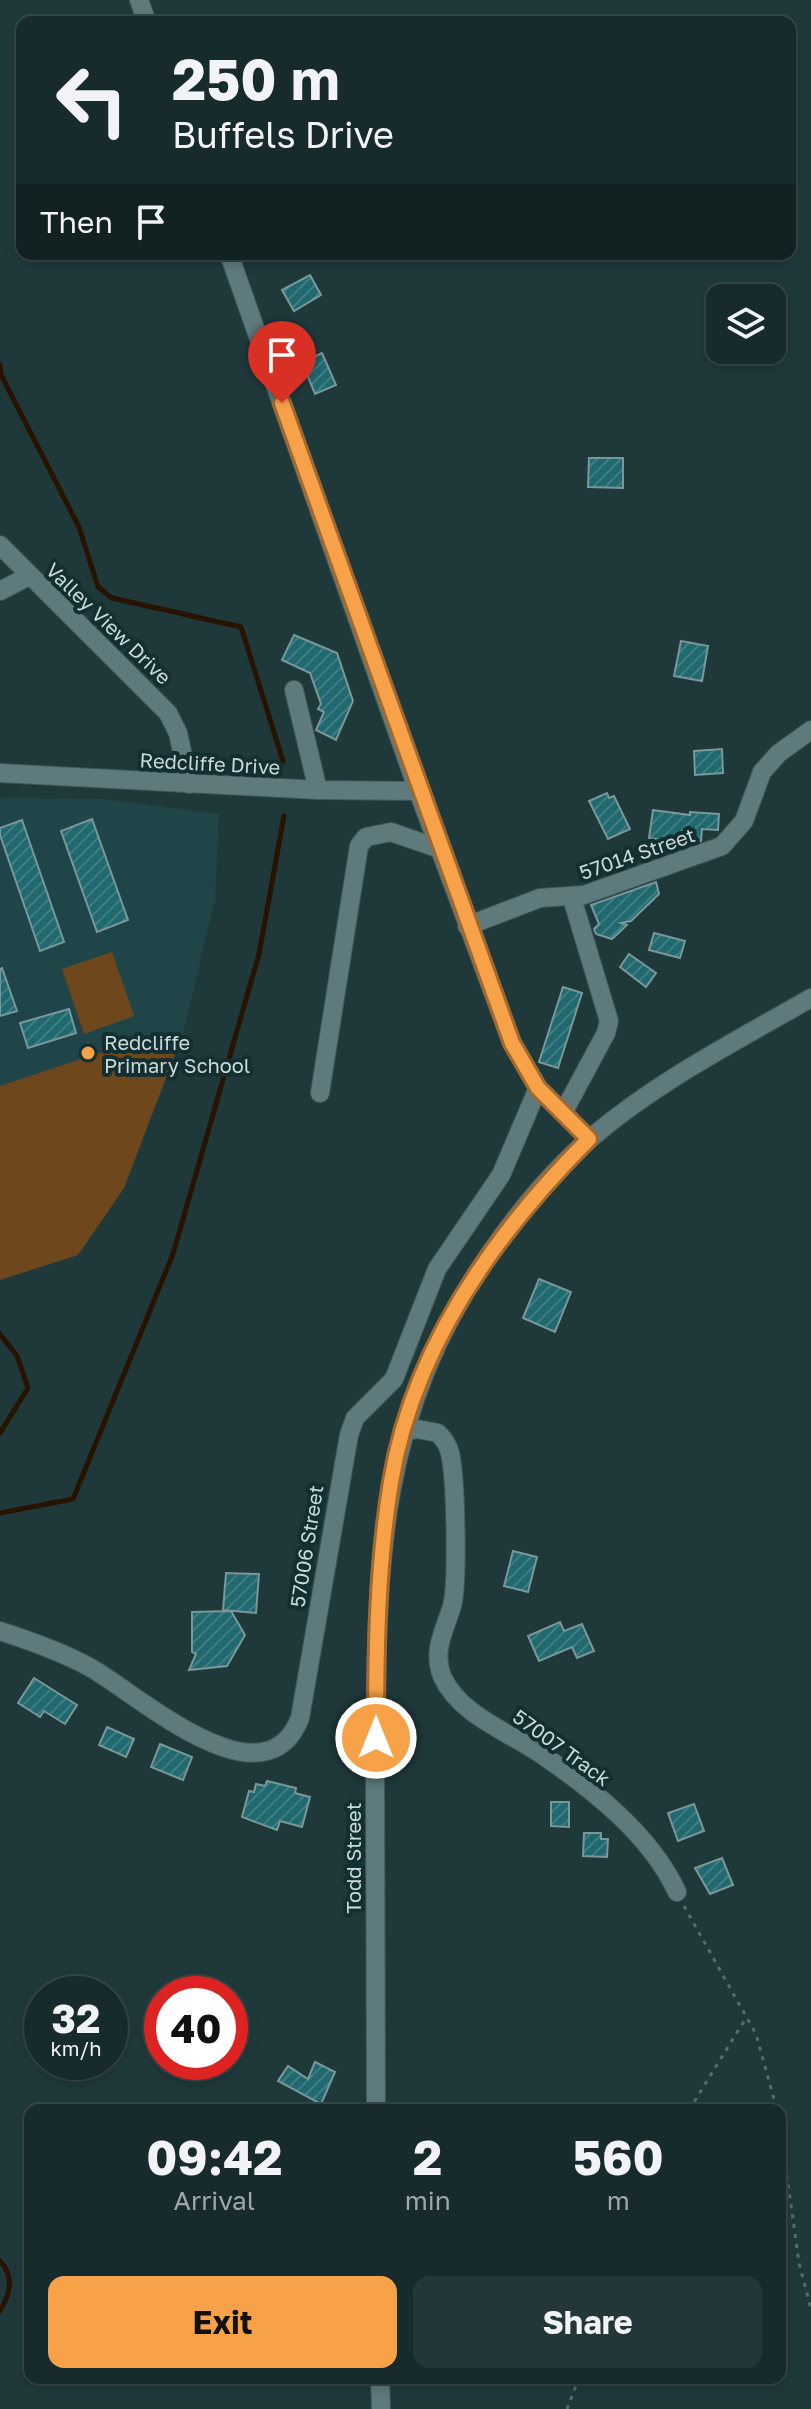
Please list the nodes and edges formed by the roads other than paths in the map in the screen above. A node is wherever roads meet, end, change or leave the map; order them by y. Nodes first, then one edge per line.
1 (231, 260) edge
2 (0, 545) edge
3 (29, 576) junction
4 (3, 585) edge
5 (294, 690) dead end
6 (811, 730) edge
7 (0, 773) edge
8 (189, 784) junction
9 (318, 790) junction
10 (418, 791) junction
11 (440, 849) junction
12 (572, 898) junction
13 (467, 926) junction
14 (811, 998) edge
15 (538, 1088) junction
16 (320, 1093) dead end
17 (563, 1113) junction
18 (589, 1139) junction
19 (404, 1431) junction
20 (0, 1631) edge
21 (677, 1892) road end
22 (376, 2104) edge
23 (380, 2384) edge
24 (381, 2409) edge

1 - 10 street
2 - 3 street, Valley View Drive
3 - 4 street
3 - 8 street, Valley View Drive
5 - 9 street
6 - 12 street, 57014 Street
7 - 8 street, Redcliffe Drive
8 - 9 street, Redcliffe Drive
9 - 10 street, Redcliffe Drive
10 - 11 street
11 - 13 street
11 - 16 street
12 - 13 street, 57014 Street
12 - 17 street
13 - 15 street
14 - 18 street, Todd Street
15 - 17 street
15 - 20 street, 57006 Street
17 - 18 street
18 - 19 street, Todd Street
19 - 21 street, 57007 Track
19 - 22 street, Todd Street
23 - 24 street

